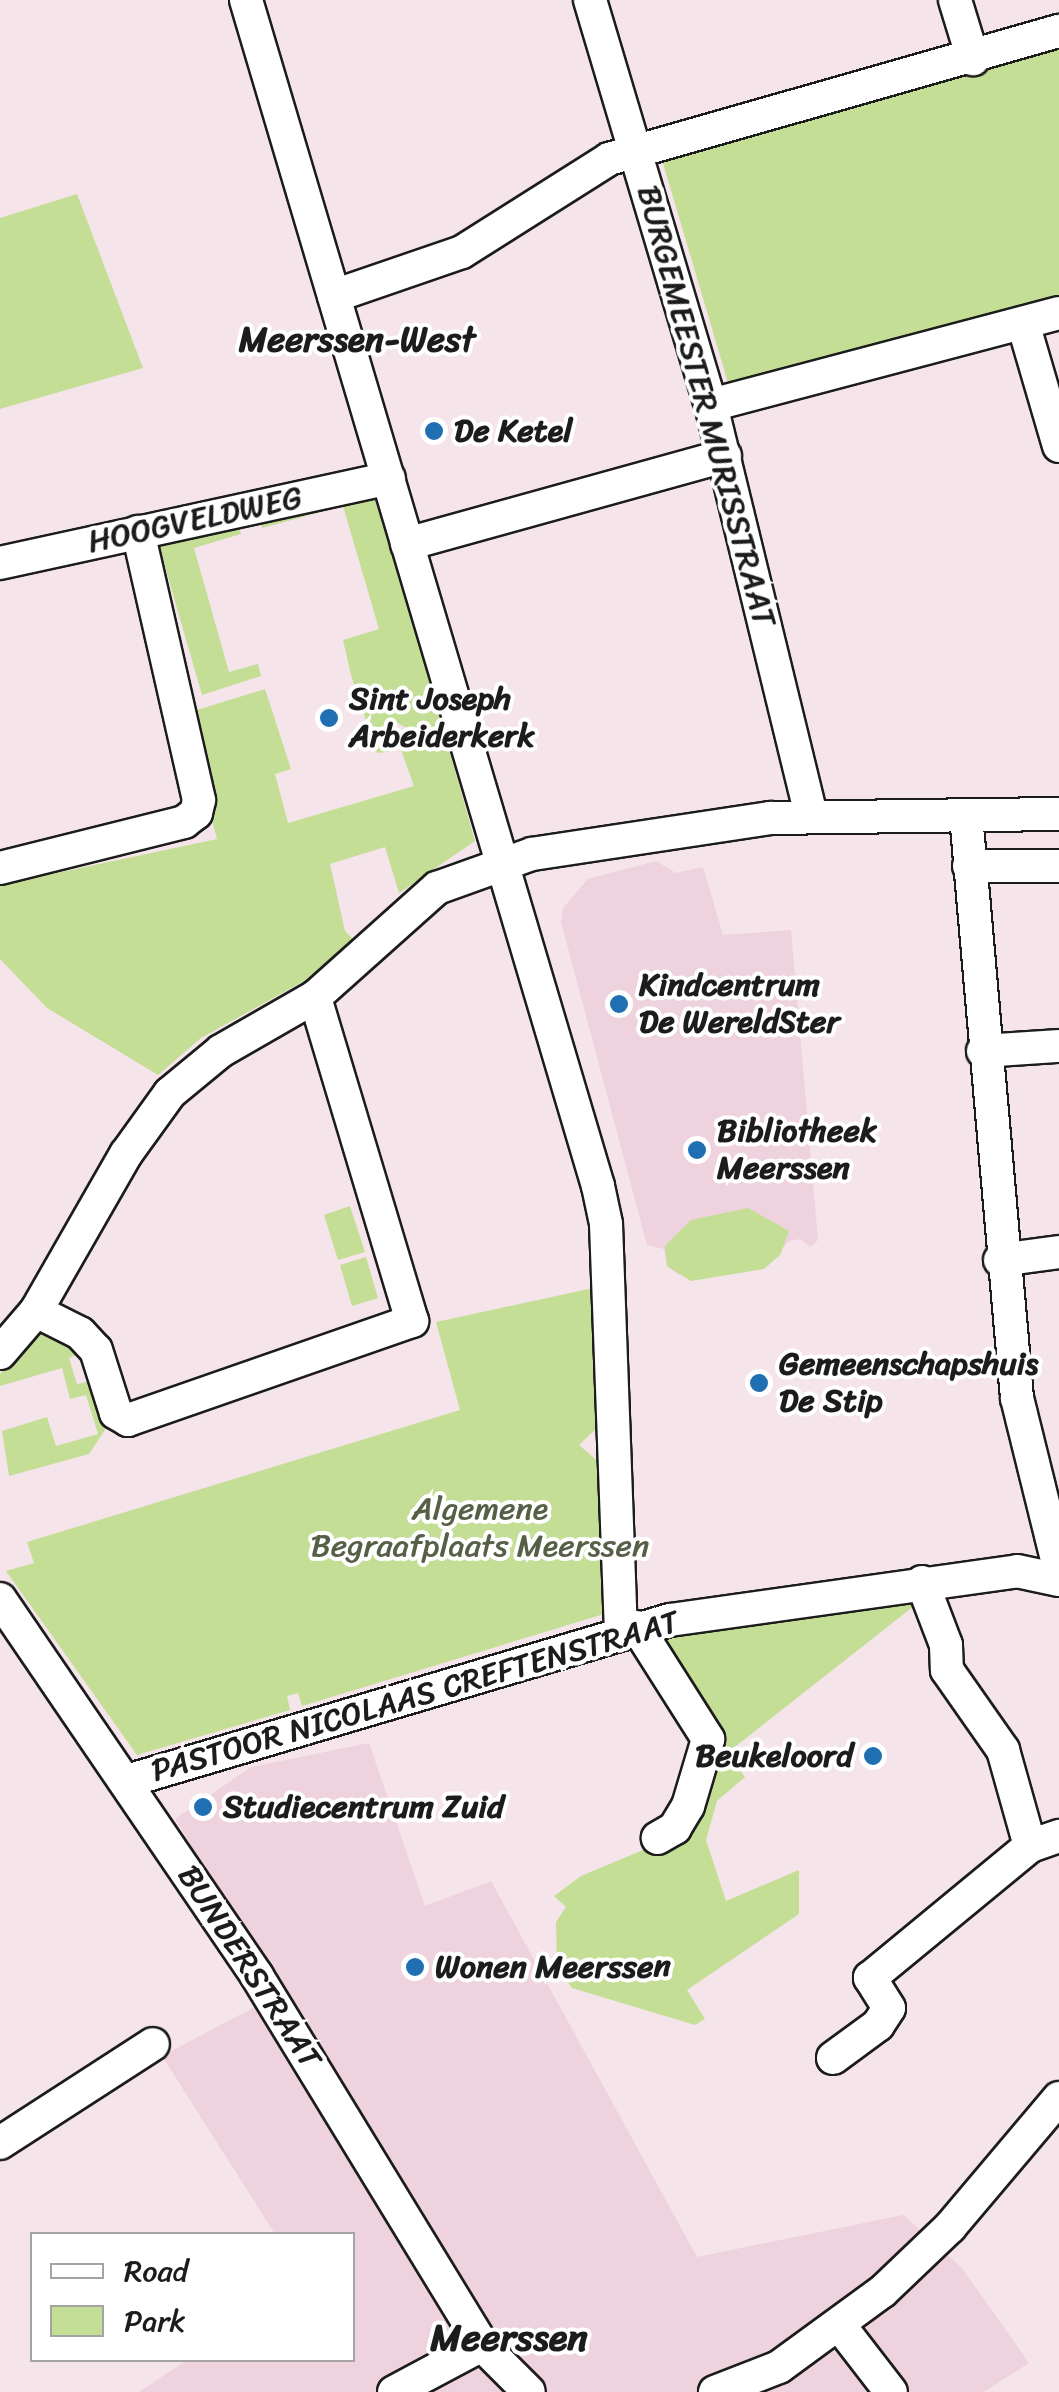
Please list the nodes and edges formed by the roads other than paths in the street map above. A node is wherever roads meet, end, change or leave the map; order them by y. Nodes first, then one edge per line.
1 (246, 0) edge
2 (590, 0) edge
3 (955, 0) edge
4 (1059, 31) edge
5 (973, 59) junction
6 (636, 152) junction
7 (334, 296) junction
8 (1059, 313) edge
9 (1023, 323) junction
10 (711, 406) junction
11 (1059, 446) edge
12 (725, 456) junction
13 (389, 478) junction
14 (138, 532) junction
15 (408, 544) junction
16 (0, 563) edge
17 (811, 814) junction
18 (1059, 814) edge
19 (966, 815) junction
20 (505, 862) junction
21 (969, 866) junction
22 (1059, 866) edge
23 (0, 868) edge
24 (315, 997) junction
25 (1059, 1046) edge
26 (984, 1051) junction
27 (1059, 1252) edge
28 (1000, 1260) junction
29 (36, 1310) junction
30 (0, 1353) edge
31 (1059, 1568) edge
32 (1059, 1580) edge
33 (922, 1582) junction
34 (0, 1598) edge
35 (629, 1629) junction
36 (127, 1781) junction
37 (658, 1838) dead end
38 (1044, 1841) edge
39 (153, 2044) dead end
40 (833, 2058) dead end
41 (1059, 2098) edge
42 (0, 2143) edge
43 (840, 2326) junction
44 (482, 2346) junction
45 (394, 2392) edge
46 (529, 2392) edge
47 (715, 2392) edge
48 (890, 2392) edge

1 - 7 street
2 - 6 street, BURGEMEESTER MURISSTRAAT
3 - 5 street
4 - 5 street
5 - 6 street
6 - 7 street
6 - 10 street, BURGEMEESTER MURISSTRAAT
7 - 13 street
8 - 9 street
9 - 10 street
9 - 11 street
10 - 12 street, BURGEMEESTER MURISSTRAAT
12 - 15 street
12 - 17 street, BURGEMEESTER MURISSTRAAT
13 - 14 street, HOOGVELDWEG
13 - 15 street
14 - 16 street, HOOGVELDWEG
14 - 23 street
15 - 20 street
17 - 19 street
17 - 20 street
18 - 19 street
19 - 21 street
20 - 24 street
20 - 35 street
21 - 22 street
21 - 26 street
24 - 29 street
24 - 29 street
25 - 26 street
26 - 28 street
27 - 28 street
28 - 31 street
29 - 30 street
32 - 33 street, PASTOOR NICOLAAS CREFTENSTRAAT
33 - 35 street, PASTOOR NICOLAAS CREFTENSTRAAT
33 - 38 street
34 - 36 street, BUNDERSTRAAT
35 - 36 street, PASTOOR NICOLAAS CREFTENSTRAAT
35 - 37 street
36 - 44 street, BUNDERSTRAAT
38 - 40 street
39 - 42 street
41 - 43 street
43 - 47 street
43 - 48 street
44 - 45 street
44 - 46 street, BUNDERSTRAAT

